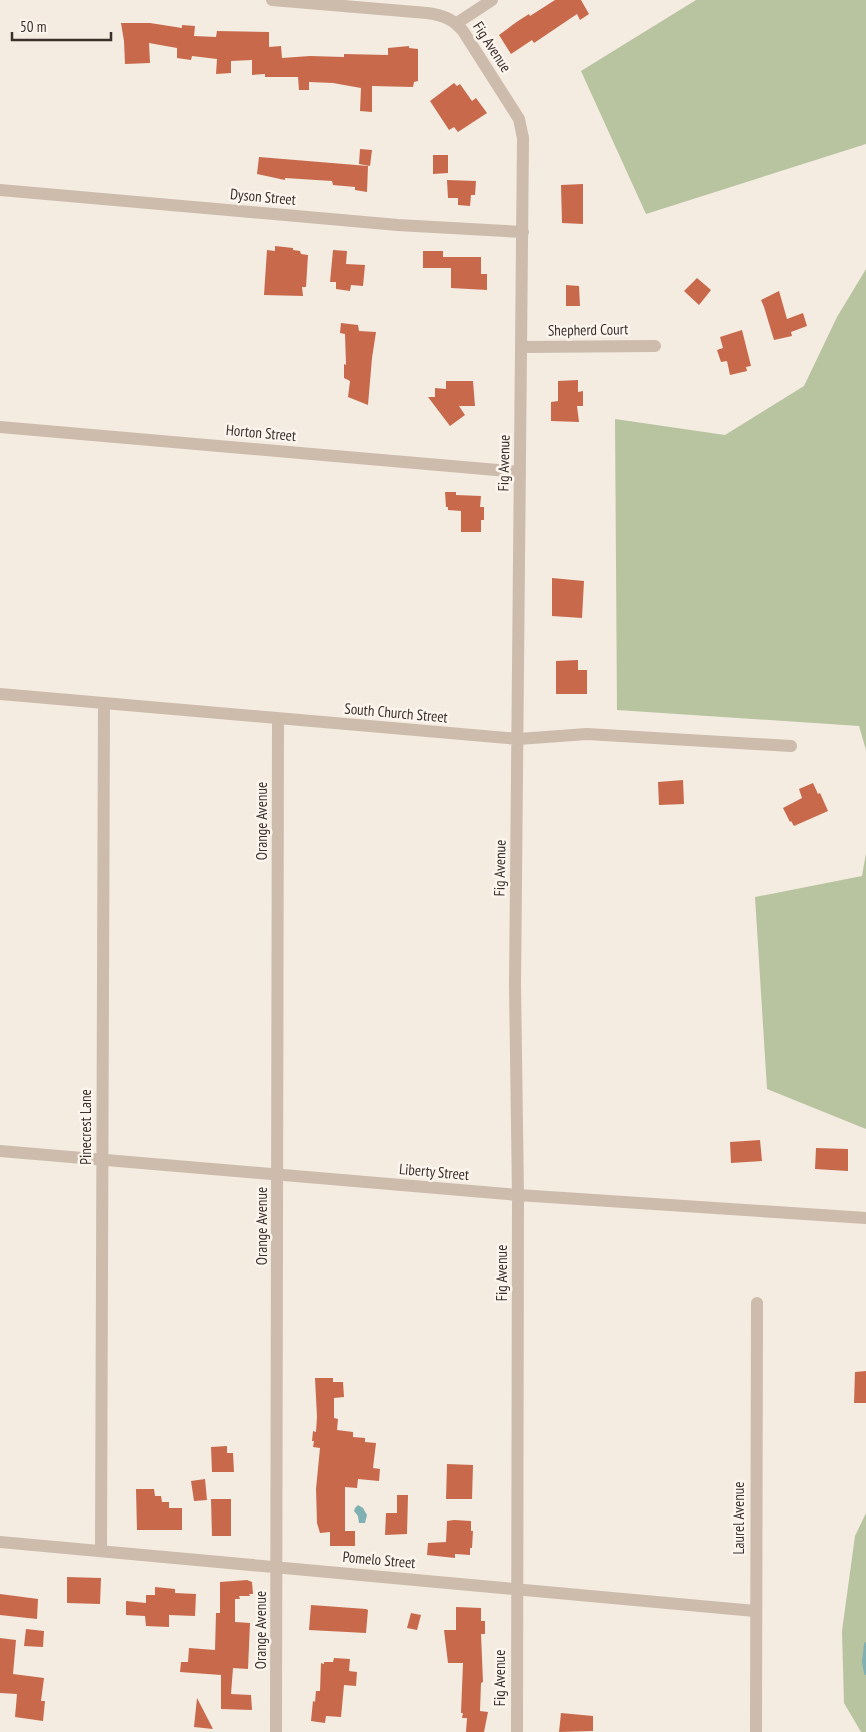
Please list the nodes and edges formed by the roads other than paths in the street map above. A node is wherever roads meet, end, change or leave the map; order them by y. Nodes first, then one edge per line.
1 (272, 0) edge
2 (492, 0) edge
3 (457, 23) junction
4 (0, 190) edge
5 (522, 232) junction
6 (655, 346) dead end
7 (521, 347) junction
8 (0, 427) edge
9 (520, 472) junction
10 (0, 694) edge
11 (104, 703) junction
12 (278, 719) junction
13 (518, 739) junction
14 (791, 746) dead end
15 (0, 1151) edge
16 (102, 1159) junction
17 (278, 1175) junction
18 (518, 1195) junction
19 (866, 1218) edge
20 (757, 1303) dead end
21 (0, 1542) edge
22 (101, 1551) junction
23 (277, 1567) junction
24 (517, 1589) junction
25 (755, 1611) junction
26 (276, 1732) edge
27 (517, 1732) edge
28 (756, 1732) edge

1 - 3 street
2 - 3 street
3 - 5 street, Fig Avenue
4 - 5 street, Dyson Street
5 - 7 street, Fig Avenue
6 - 7 street, Shepherd Court
7 - 9 street, Fig Avenue
8 - 9 street, Horton Street
9 - 13 street, Fig Avenue
10 - 11 street, South Church Street
11 - 12 street, South Church Street
11 - 16 street, Pinecrest Lane
12 - 13 street, South Church Street
12 - 17 street, Orange Avenue
13 - 14 street, South Church Street
13 - 18 street, Fig Avenue
15 - 16 street, Liberty Street
16 - 17 street, Liberty Street
16 - 22 street, Pinecrest Lane
17 - 18 street, Liberty Street
17 - 23 street, Orange Avenue
18 - 19 street, Liberty Street
18 - 24 street, Fig Avenue
20 - 25 street, Laurel Avenue
21 - 22 street, Pomelo Street
22 - 23 street, Pomelo Street
23 - 24 street, Pomelo Street
23 - 26 street, Orange Avenue
24 - 25 street, Pomelo Street
24 - 27 street, Fig Avenue
25 - 28 street, Laurel Avenue

